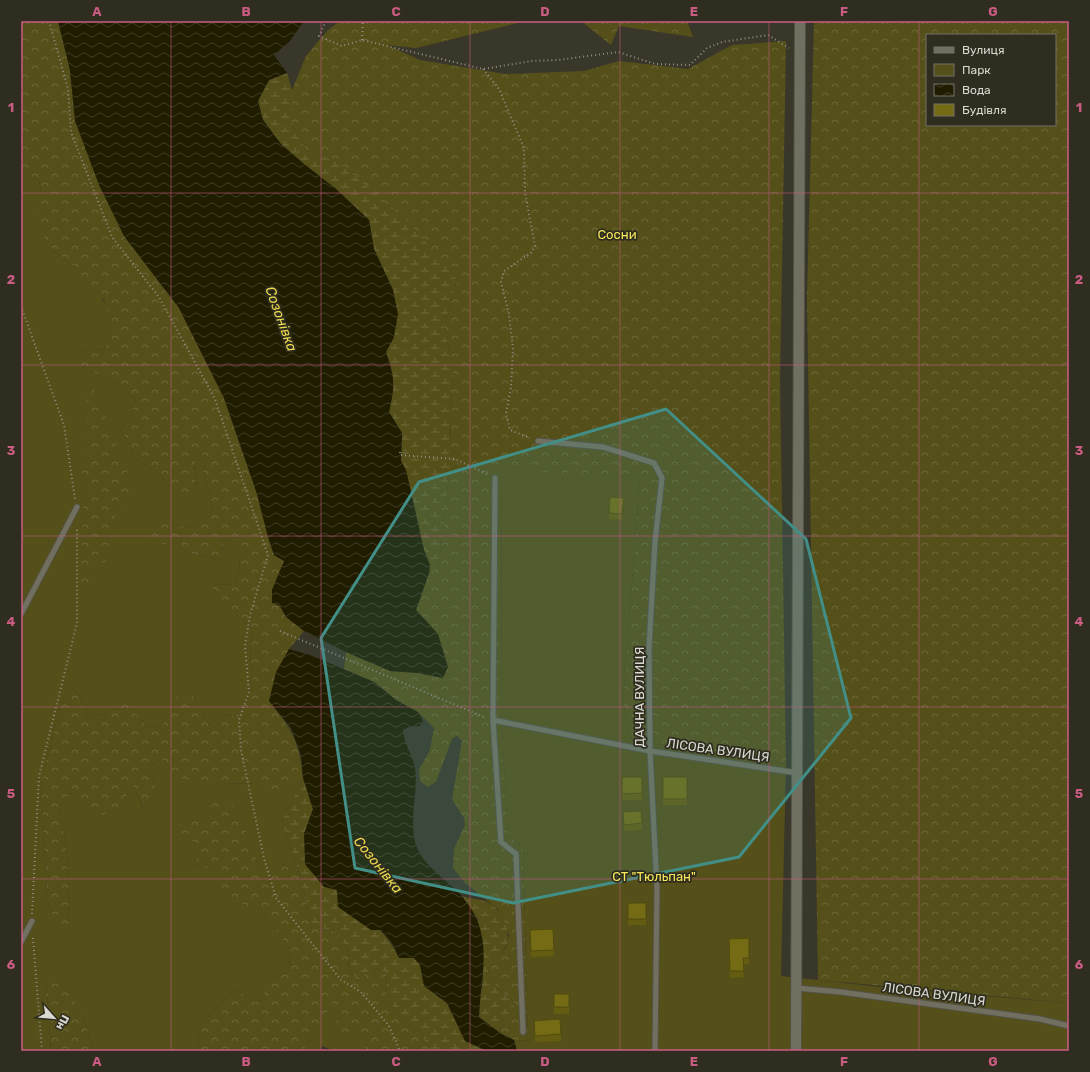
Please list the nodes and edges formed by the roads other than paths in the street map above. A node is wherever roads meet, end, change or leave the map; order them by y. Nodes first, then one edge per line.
1 (800, 21) edge
2 (538, 441) road end
3 (495, 478) road end
4 (76, 507) road end
5 (21, 614) edge
6 (493, 720) junction
7 (650, 751) junction
8 (798, 773) junction
9 (32, 921) road end
10 (21, 942) edge
11 (796, 988) junction
12 (1069, 1026) edge
13 (523, 1032) dead end
14 (655, 1051) edge
15 (796, 1051) edge

1 - 8 street
2 - 7 lane, ДАЧНА ВУЛИЦЯ
3 - 6 lane
4 - 5 lane
6 - 7 lane, ЛІСОВА ВУЛИЦЯ
6 - 13 lane
7 - 8 lane, ЛІСОВА ВУЛИЦЯ
7 - 14 lane, ДАЧНА ВУЛИЦЯ
8 - 11 street
9 - 10 lane
11 - 12 lane, ЛІСОВА ВУЛИЦЯ
11 - 15 street

